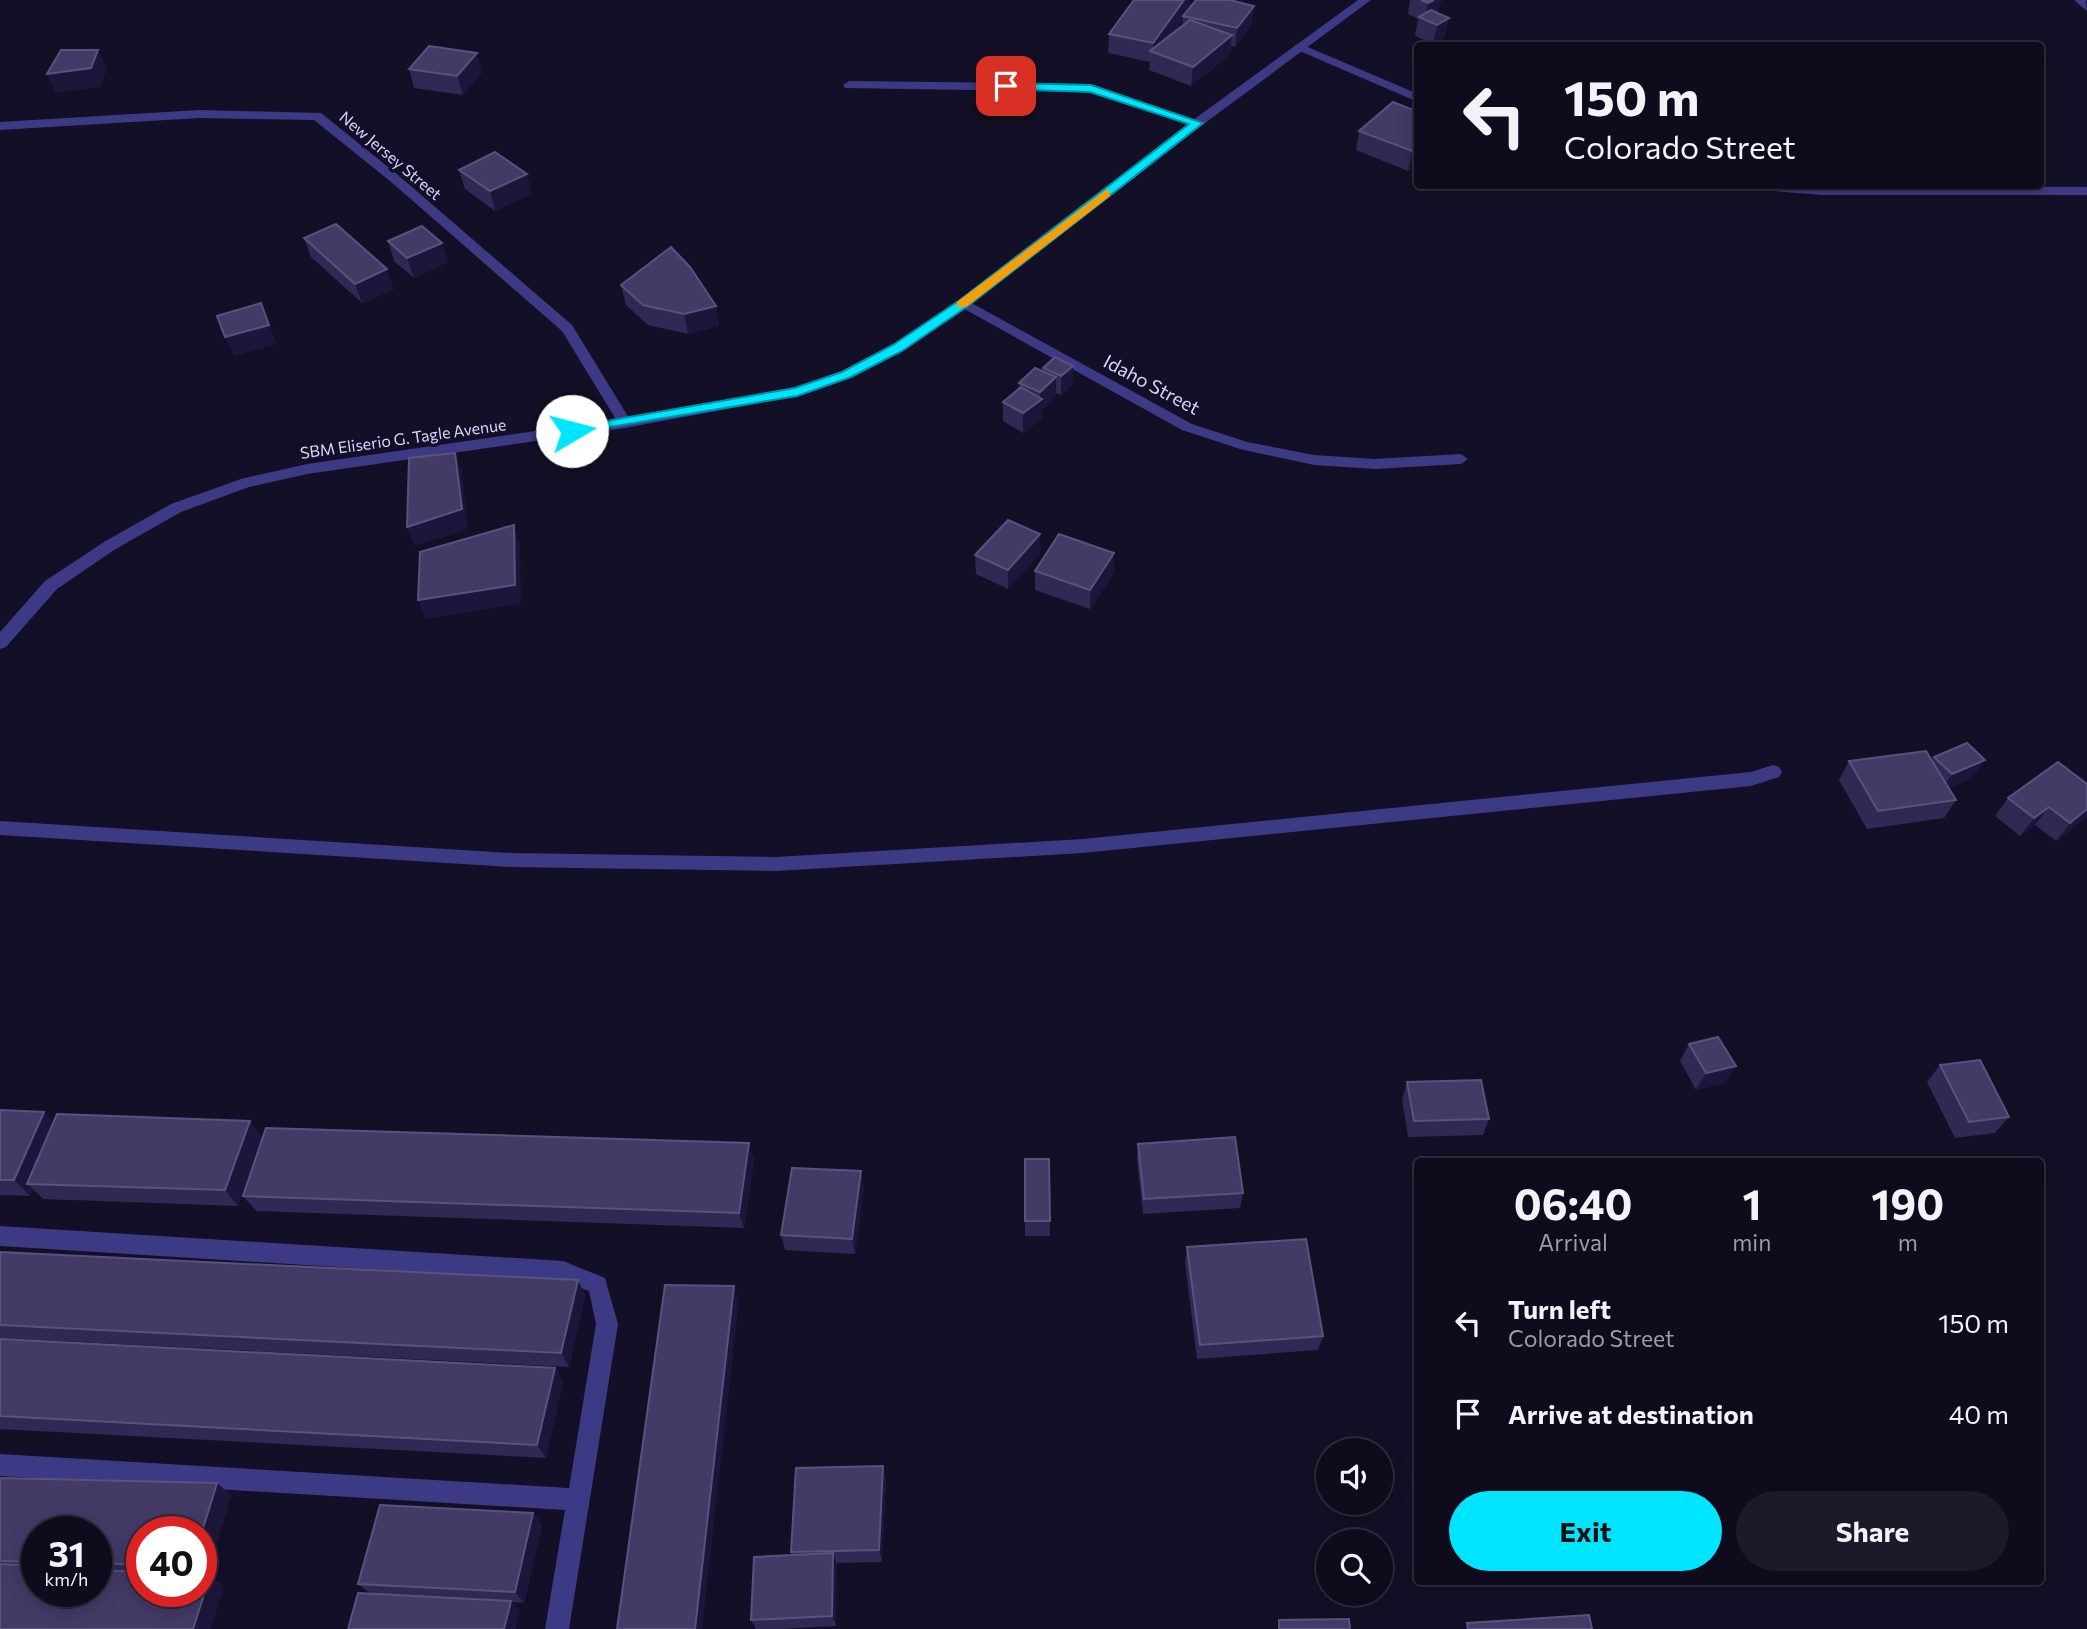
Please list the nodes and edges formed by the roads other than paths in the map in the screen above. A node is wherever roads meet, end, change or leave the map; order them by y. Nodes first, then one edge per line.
1 (1365, 0) edge
2 (2080, 0) edge
3 (2087, 8) edge
4 (1299, 47) junction
5 (849, 85) dead end
6 (1414, 97) edge
7 (1197, 123) junction
8 (0, 126) edge
9 (1797, 189) edge
10 (2087, 191) edge
11 (964, 303) junction
12 (625, 423) junction
13 (1461, 459) dead end
14 (0, 643) edge
15 (1773, 772) dead end
16 (0, 828) edge
17 (0, 1236) edge
18 (0, 1465) edge
19 (580, 1500) junction
20 (557, 1629) edge

1 - 4 street, SBM Eliserio G. Tagle Avenue
2 - 3 street
4 - 6 street
4 - 7 street, SBM Eliserio G. Tagle Avenue
5 - 7 street
7 - 11 street, SBM Eliserio G. Tagle Avenue
8 - 12 street, New Jersey Street
9 - 10 street
11 - 12 street, SBM Eliserio G. Tagle Avenue
11 - 13 street, Idaho Street
12 - 14 street, SBM Eliserio G. Tagle Avenue
15 - 16 street
17 - 19 street
18 - 19 street
19 - 20 street

